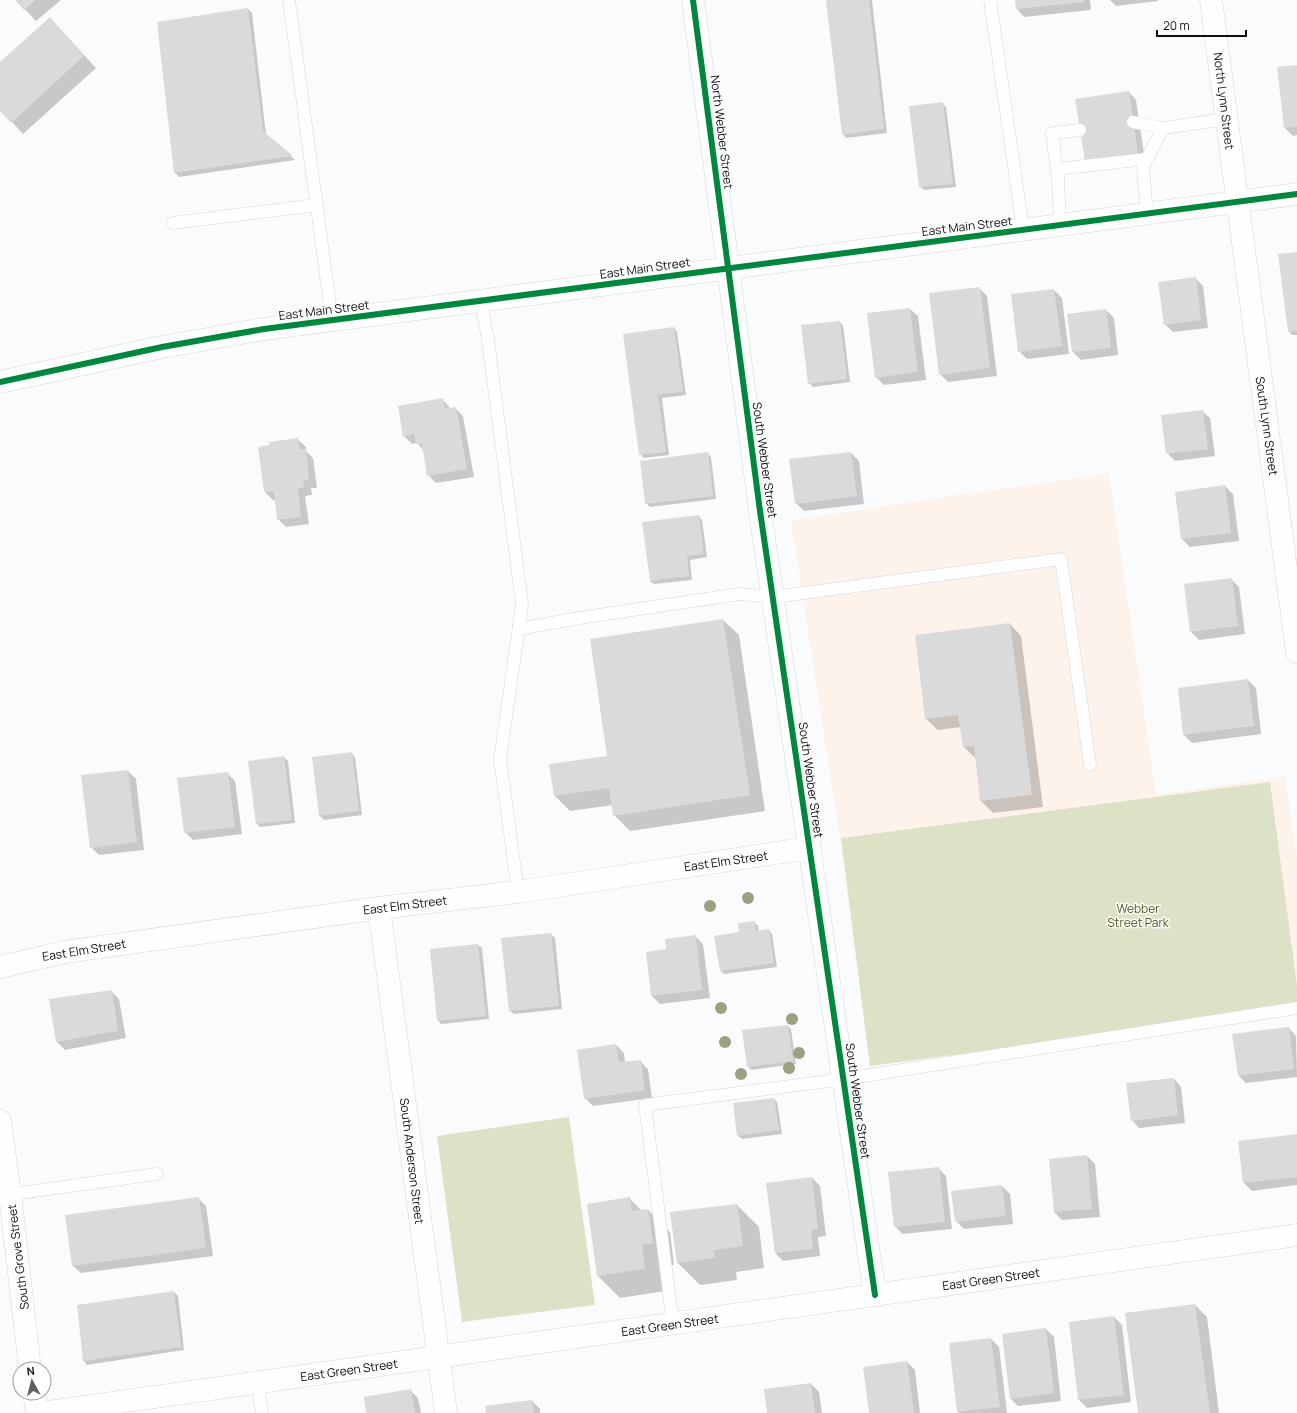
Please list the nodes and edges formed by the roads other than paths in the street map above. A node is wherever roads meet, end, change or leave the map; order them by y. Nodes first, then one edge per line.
1 (289, 0) edge
2 (694, 0) edge
3 (990, 0) edge
4 (1211, 0) edge
5 (1226, 119) junction
6 (1134, 122) dead end
7 (1163, 128) junction
8 (1080, 130) dead end
9 (1146, 159) junction
10 (1057, 170) junction
11 (1297, 194) edge
12 (1237, 201) junction
13 (316, 205) junction
14 (1147, 214) junction
15 (173, 223) dead end
16 (1060, 224) junction
17 (1023, 230) junction
18 (728, 268) junction
19 (481, 301) junction
20 (332, 320) junction
21 (0, 382) edge
22 (773, 597) junction
23 (519, 629) junction
24 (1297, 652) edge
25 (1090, 765) dead end
26 (810, 848) junction
27 (518, 892) junction
28 (379, 908) junction
29 (0, 967) edge
30 (1297, 1008) edge
31 (844, 1079) junction
32 (0, 1121) edge
33 (157, 1174) dead end
34 (5, 1195) edge
35 (1297, 1235) edge
36 (875, 1295) junction
37 (673, 1324) junction
38 (438, 1358) junction
39 (29, 1361) edge
40 (257, 1383) junction
41 (35, 1401) edge
42 (37, 1413) edge
43 (42, 1413) edge
44 (262, 1413) edge
45 (446, 1413) edge

1 - 13 lane
2 - 18 street, North Webber Street
3 - 17 lane
4 - 5 street, North Lynn Street
5 - 7 lane
5 - 12 street, North Lynn Street
6 - 7 lane
7 - 9 lane
8 - 10 lane
9 - 10 lane
9 - 14 lane
10 - 16 lane
11 - 12 street, East Main Street
12 - 14 street, East Main Street
12 - 24 street, South Lynn Street
13 - 15 lane
13 - 20 lane
14 - 16 street, East Main Street
16 - 17 street, East Main Street
17 - 18 street, East Main Street
18 - 19 street, East Main Street
18 - 22 street, South Webber Street
19 - 20 street, East Main Street
19 - 23 lane
20 - 21 street, East Main Street
22 - 23 lane
22 - 25 lane
22 - 26 street, South Webber Street
23 - 27 lane
26 - 27 street, East Elm Street
26 - 31 street, South Webber Street
27 - 28 street, East Elm Street
28 - 29 street, East Elm Street
28 - 38 street, South Anderson Street
30 - 31 lane
31 - 36 street, South Webber Street
31 - 37 lane
32 - 34 street, South Grove Street
33 - 34 lane
34 - 39 street, South Grove Street
35 - 36 street, East Green Street
36 - 37 street, East Green Street
37 - 38 street, East Green Street
38 - 40 street, East Green Street
38 - 45 street, South Anderson Street
40 - 43 street, East Green Street
40 - 44 lane
41 - 42 street

